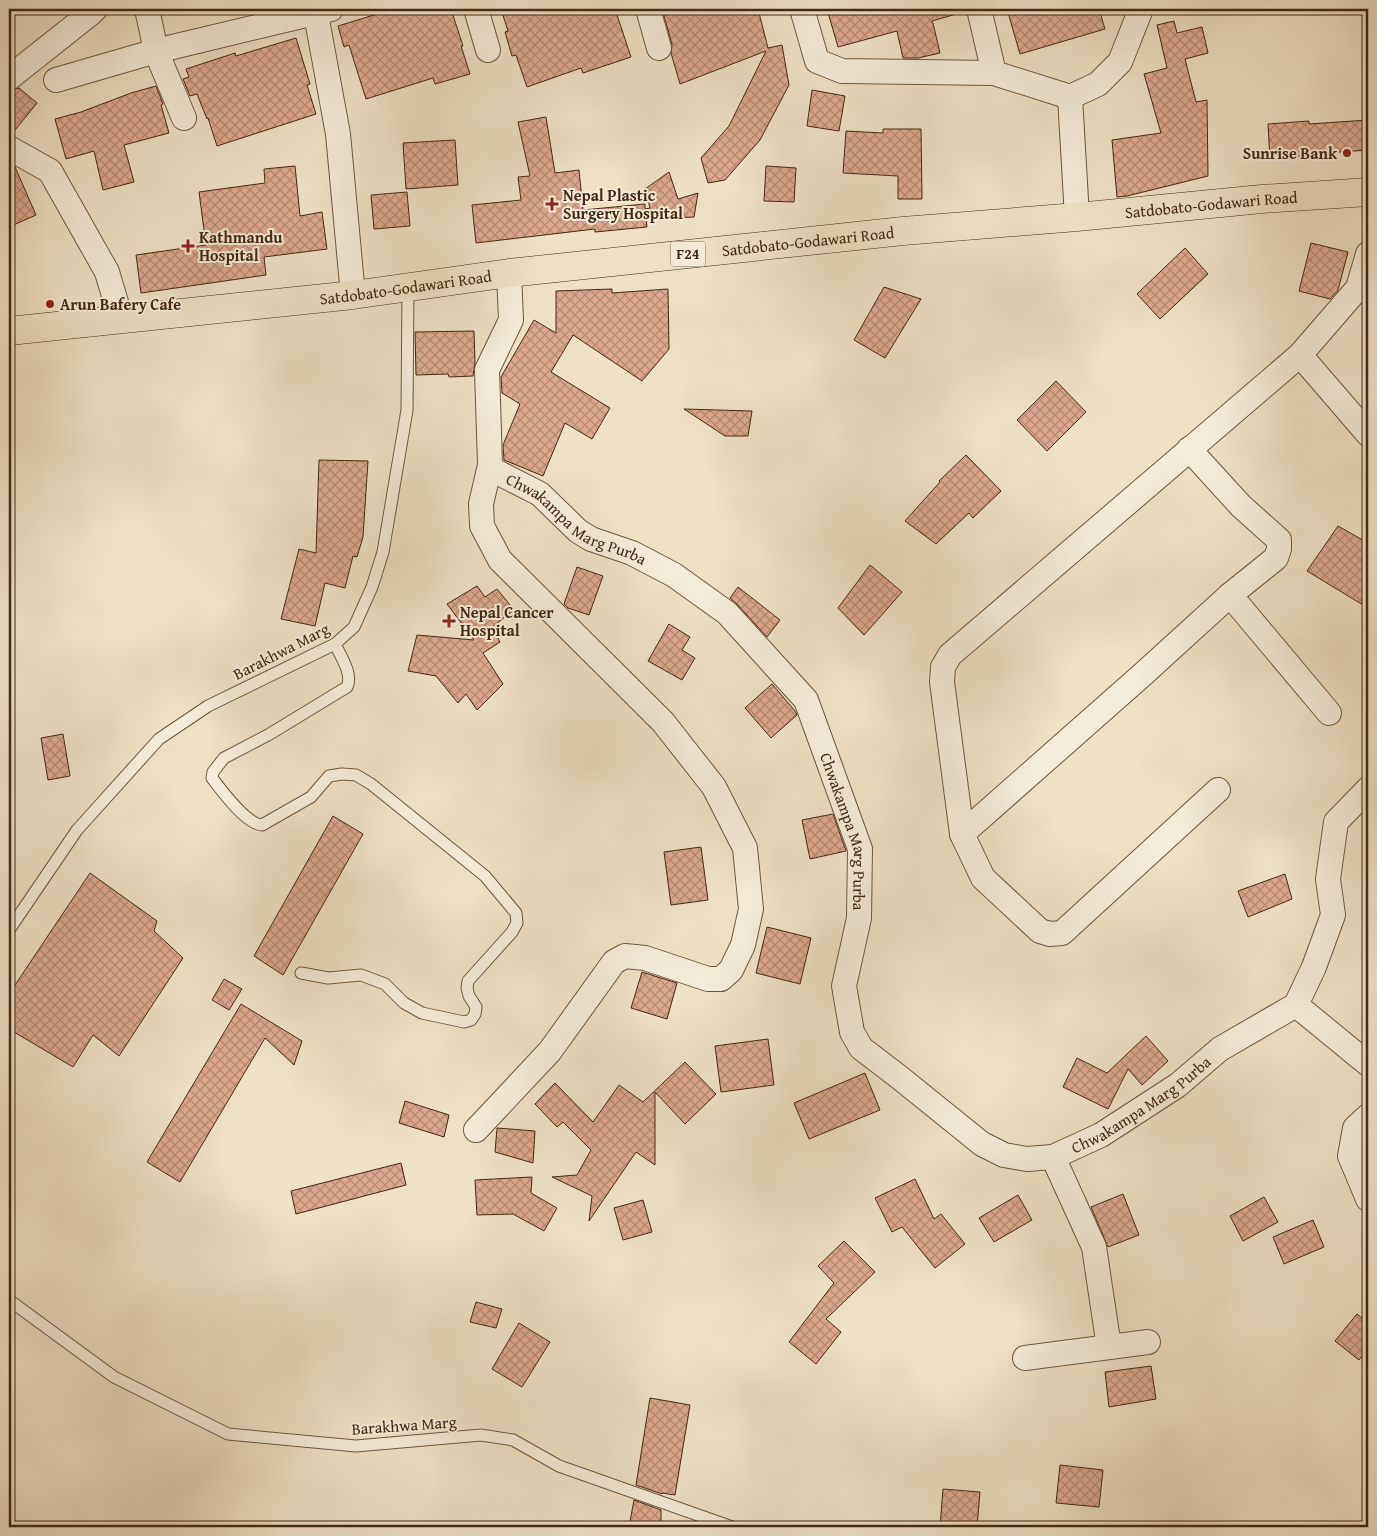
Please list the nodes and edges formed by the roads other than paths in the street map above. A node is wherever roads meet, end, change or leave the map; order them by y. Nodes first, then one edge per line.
1 (95, 9) edge
2 (147, 9) edge
3 (476, 9) edge
4 (648, 9) edge
5 (802, 9) edge
6 (979, 9) edge
7 (1141, 9) edge
8 (321, 10) edge
9 (659, 48) dead end
10 (488, 50) dead end
11 (156, 51) junction
12 (994, 74) junction
13 (9, 78) edge
14 (56, 80) dead end
15 (1070, 96) junction
16 (184, 118) dead end
17 (9, 148) edge
18 (1368, 192) edge
19 (1076, 217) junction
20 (1368, 254) edge
21 (509, 273) junction
22 (408, 288) junction
23 (354, 295) junction
24 (121, 319) junction
25 (9, 331) edge
26 (1300, 355) junction
27 (1368, 434) edge
28 (1189, 449) junction
29 (490, 465) junction
30 (1230, 595) junction
31 (335, 644) junction
32 (1329, 713) dead end
33 (1368, 789) edge
34 (1218, 790) dead end
35 (962, 834) junction
36 (9, 930) edge
37 (301, 973) dead end
38 (1296, 1005) junction
39 (1368, 1064) edge
40 (1368, 1116) edge
41 (476, 1130) dead end
42 (1053, 1158) junction
43 (1368, 1199) edge
44 (9, 1300) edge
45 (1148, 1342) dead end
46 (1109, 1347) junction
47 (1025, 1358) dead end
48 (732, 1527) edge

1 - 13 street
2 - 11 street
3 - 10 street
4 - 9 street
5 - 12 street
6 - 12 street
7 - 15 street
8 - 11 street
8 - 23 street
11 - 14 street
11 - 16 street
12 - 15 street
15 - 19 street
17 - 24 street
18 - 19 main road, Satdobato-Godawari Road / F24
19 - 21 main road, Satdobato-Godawari Road / F24
20 - 26 street
21 - 22 main road, Satdobato-Godawari Road / F24
21 - 29 street, Chwakampa Marg Purba
22 - 23 main road, Satdobato-Godawari Road / F24
22 - 31 lane, Barakhwa Marg
23 - 24 main road, Satdobato-Godawari Road / F24
24 - 25 main road, Satdobato-Godawari Road / F24
26 - 27 street
26 - 28 street
28 - 30 street
28 - 35 street
29 - 41 street
29 - 42 street, Chwakampa Marg Purba
30 - 32 street
30 - 35 street
31 - 36 lane, Barakhwa Marg
31 - 37 lane
33 - 38 street
34 - 35 street
38 - 39 street
38 - 42 street, Chwakampa Marg Purba
40 - 43 street
42 - 46 street
44 - 48 lane, Barakhwa Marg
45 - 46 street
46 - 47 street

